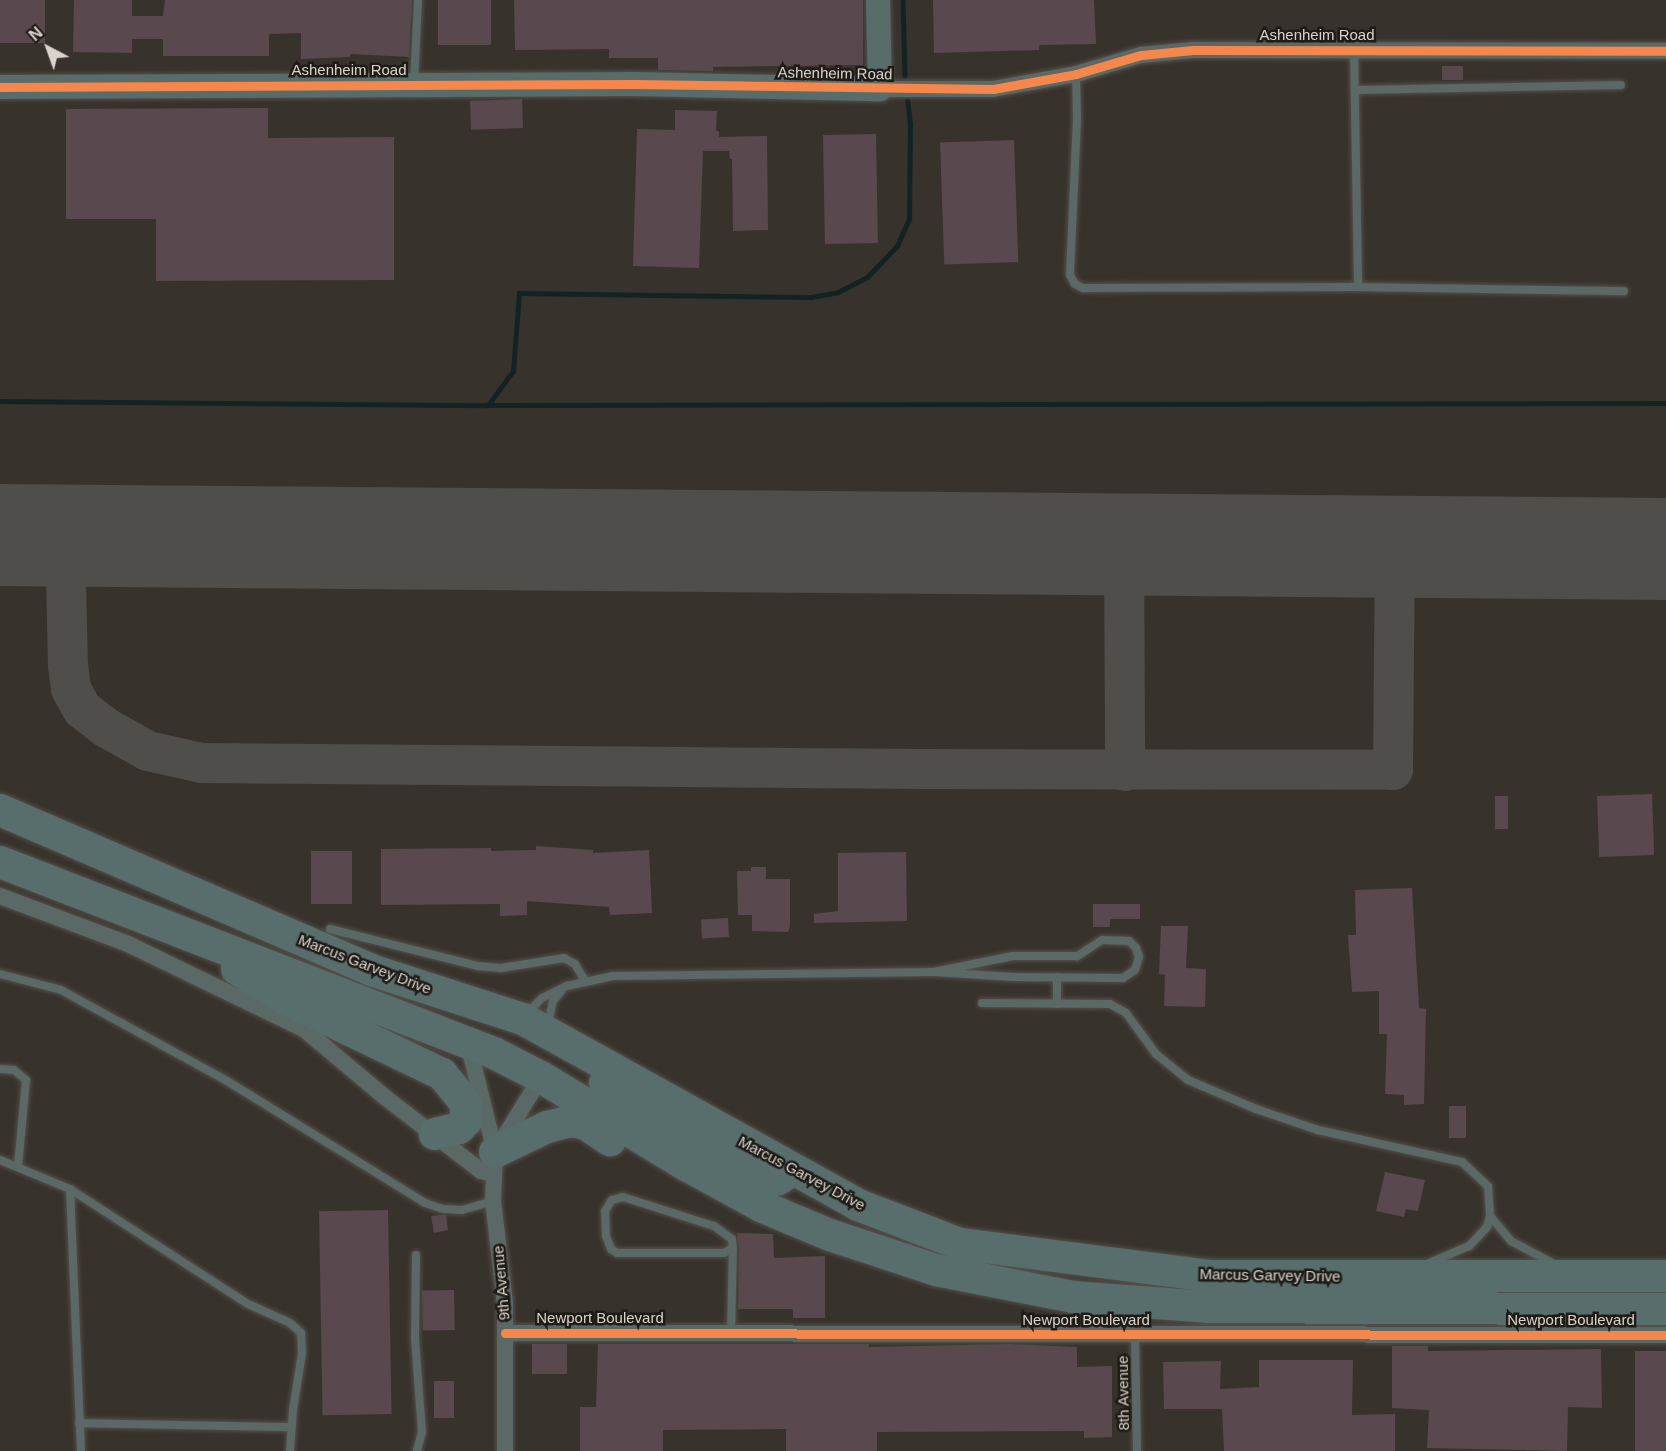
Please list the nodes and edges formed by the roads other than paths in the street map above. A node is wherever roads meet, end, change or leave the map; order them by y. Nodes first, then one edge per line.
1 (418, 0) edge
2 (878, 0) edge
3 (1354, 50) junction
4 (1666, 51) edge
5 (1076, 74) junction
6 (414, 85) junction
7 (1621, 85) dead end
8 (0, 87) edge
9 (880, 89) junction
10 (1356, 90) junction
11 (1358, 287) junction
12 (1624, 291) dead end
13 (0, 810) edge
14 (0, 824) edge
15 (105, 857) junction
16 (2, 863) edge
17 (0, 896) edge
18 (330, 929) dead end
19 (218, 949) junction
20 (934, 972) junction
21 (0, 974) edge
22 (1057, 977) junction
23 (586, 982) junction
24 (567, 986) junction
25 (982, 1003) dead end
26 (1057, 1004) junction
27 (536, 1025) junction
28 (468, 1043) junction
29 (0, 1070) edge
30 (541, 1077) junction
31 (435, 1134) junction
32 (0, 1160) edge
33 (495, 1163) junction
34 (18, 1167) junction
35 (792, 1170) junction
36 (70, 1189) junction
37 (493, 1201) junction
38 (763, 1207) junction
39 (1490, 1216) junction
40 (733, 1248) junction
41 (416, 1255) dead end
42 (1400, 1276) junction
43 (1579, 1276) junction
44 (1666, 1276) edge
45 (1666, 1309) edge
46 (505, 1333) junction
47 (731, 1334) junction
48 (1135, 1335) junction
49 (1666, 1335) edge
50 (79, 1423) junction
51 (291, 1427) junction
52 (81, 1451) edge
53 (290, 1451) edge
54 (417, 1451) edge
55 (505, 1451) edge
56 (1137, 1451) edge

1 - 6 lane
2 - 9 street
3 - 4 street, Ashenheim Road
3 - 5 street, Ashenheim Road
3 - 10 lane
5 - 9 street, Ashenheim Road
5 - 11 lane
6 - 8 street, Ashenheim Road
6 - 9 street, Ashenheim Road
7 - 10 lane
10 - 11 lane
11 - 12 lane
13 - 15 highway, Marcus Garvey Drive
14 - 15 highway
15 - 27 highway, Marcus Garvey Drive
16 - 19 highway
17 - 31 street
18 - 23 lane
19 - 28 highway
19 - 31 highway
20 - 22 lane
20 - 22 lane
20 - 23 lane
21 - 37 lane
22 - 26 lane
23 - 24 lane
24 - 27 lane
24 - 27 lane
25 - 26 lane
26 - 39 lane
27 - 35 highway, Marcus Garvey Drive
28 - 30 highway
28 - 33 street, 9th Avenue
29 - 34 lane
30 - 33 street, 9th Avenue
30 - 35 highway
30 - 38 highway
31 - 33 street
32 - 34 lane
33 - 37 street, 9th Avenue
33 - 38 highway
34 - 36 lane
35 - 42 highway, Marcus Garvey Drive
36 - 50 lane
36 - 51 lane
37 - 46 street, 9th Avenue
38 - 45 highway
39 - 42 lane
39 - 43 lane
40 - 40 lane
40 - 47 lane
41 - 54 lane
42 - 43 highway, Marcus Garvey Drive
43 - 44 highway, Marcus Garvey Drive
46 - 47 street, Newport Boulevard
46 - 55 street, 9th Avenue
47 - 48 street, Newport Boulevard
48 - 49 street, Newport Boulevard
48 - 56 lane, 8th Avenue
50 - 51 lane
50 - 52 lane
51 - 53 lane

